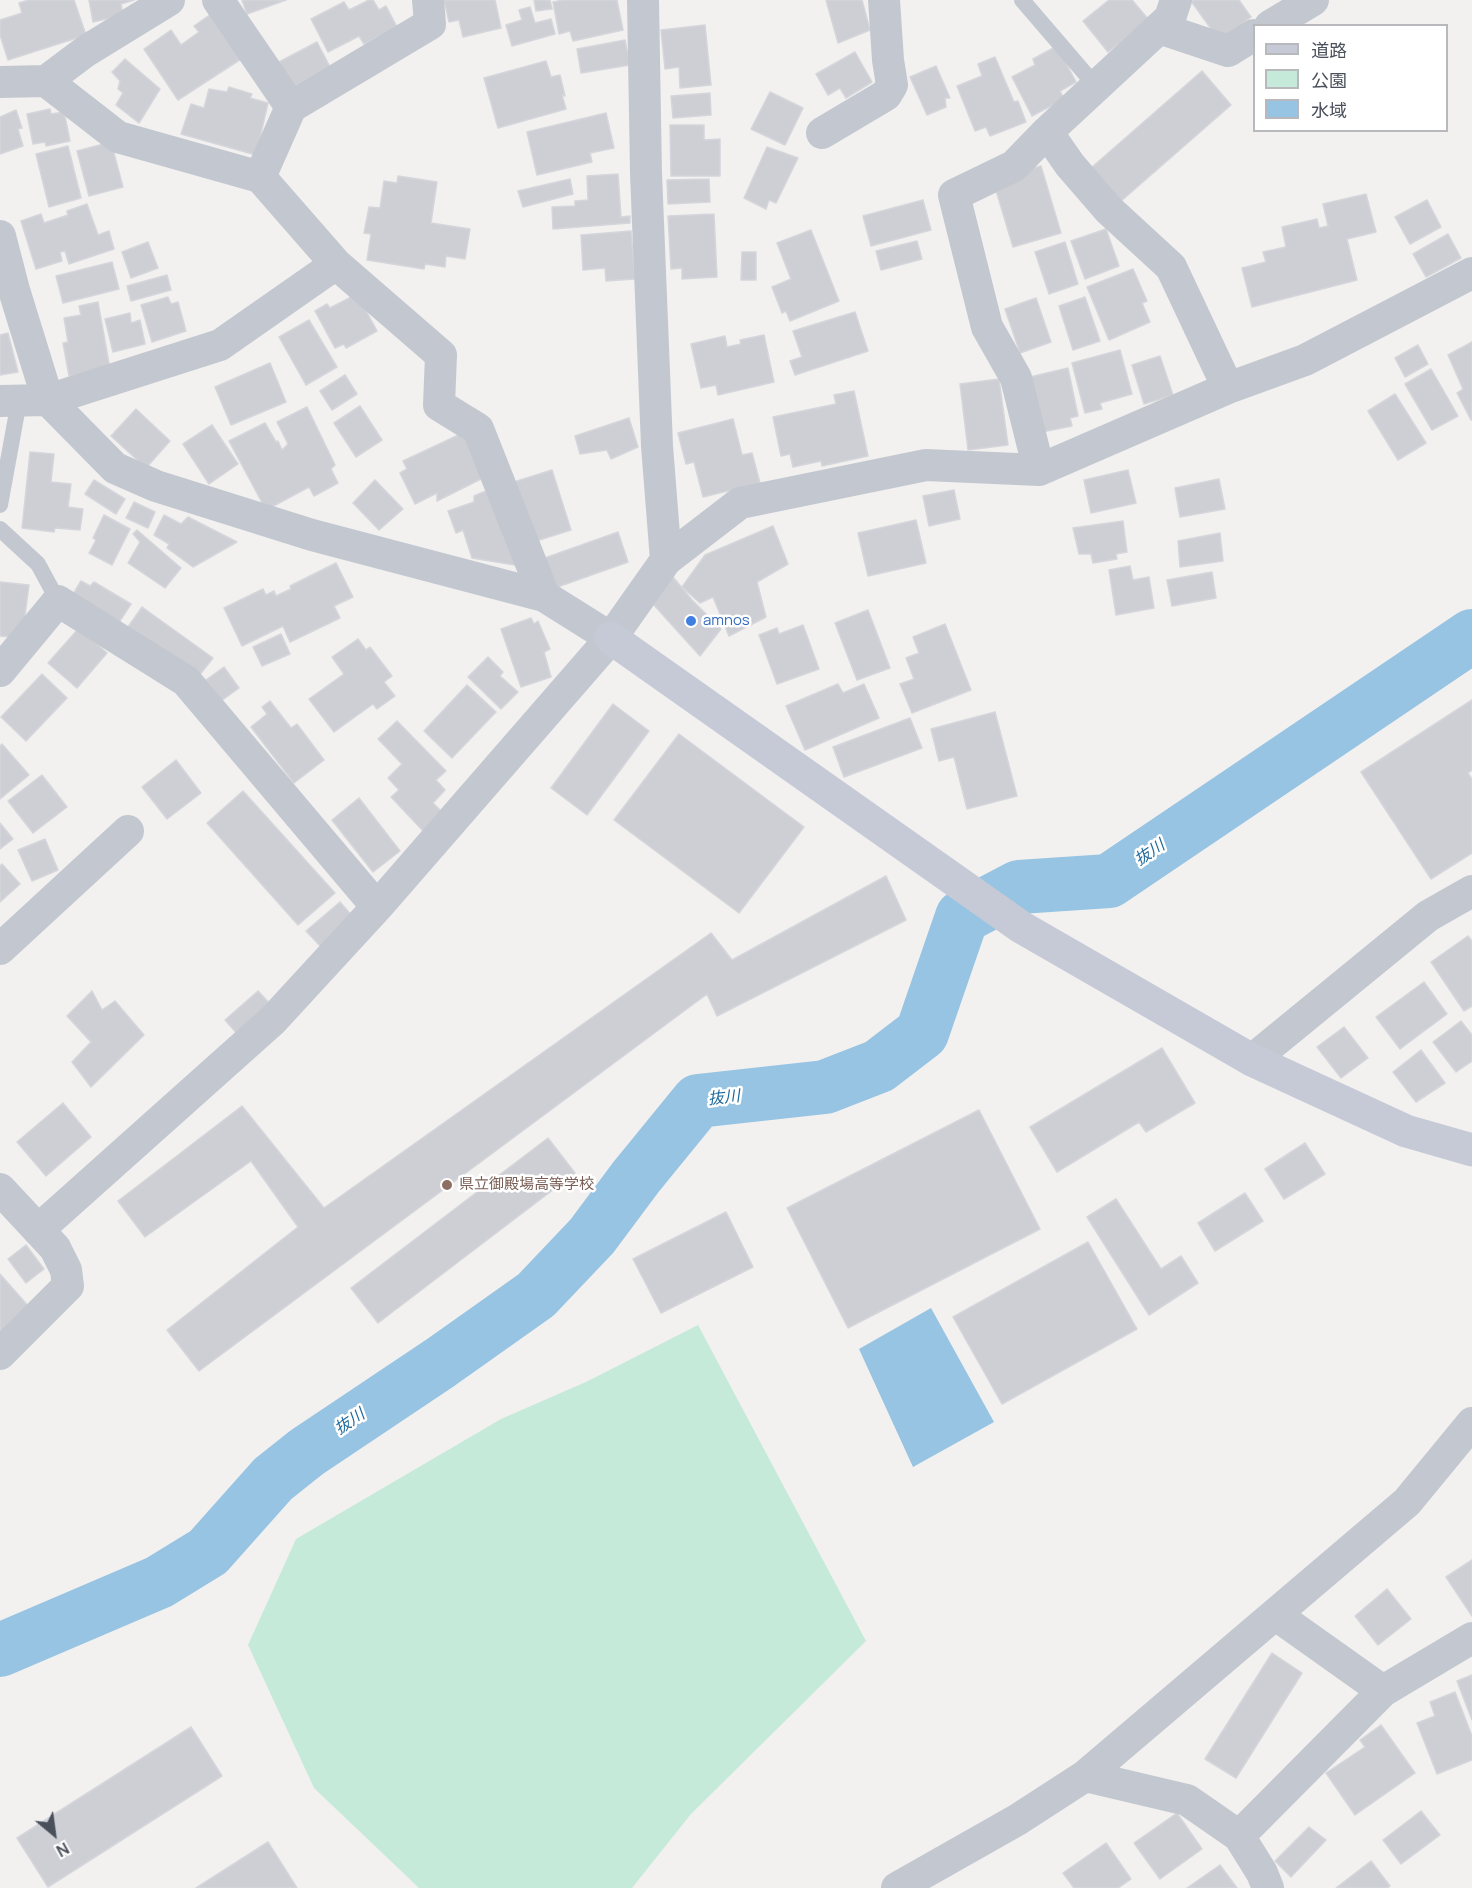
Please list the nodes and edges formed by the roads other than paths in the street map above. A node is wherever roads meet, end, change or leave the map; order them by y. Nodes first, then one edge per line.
1 (169, 0) edge
2 (218, 0) edge
3 (429, 0) edge
4 (643, 0) edge
5 (884, 0) edge
6 (1022, 0) edge
7 (1176, 0) edge
8 (1313, 0) edge
9 (1273, 24) edge
10 (1159, 28) junction
11 (1253, 36) edge
12 (46, 81) junction
13 (0, 82) edge
14 (1095, 85) junction
15 (291, 107) junction
16 (1047, 132) junction
17 (822, 133) dead end
18 (260, 177) junction
19 (0, 236) edge
20 (336, 264) junction
21 (1472, 273) edge
22 (1228, 388) junction
23 (22, 401) edge
24 (1039, 470) junction
25 (0, 505) edge
26 (0, 529) edge
27 (666, 560) junction
28 (544, 597) junction
29 (58, 601) junction
30 (611, 638) junction
31 (0, 671) edge
32 (128, 831) dead end
33 (1472, 891) edge
34 (377, 906) junction
35 (0, 949) edge
36 (1252, 1060) junction
37 (1472, 1150) edge
38 (0, 1189) edge
39 (38, 1230) junction
40 (0, 1354) edge
41 (1472, 1423) edge
42 (1276, 1615) junction
43 (1472, 1638) edge
44 (1383, 1691) junction
45 (1085, 1776) junction
46 (1239, 1836) junction
47 (897, 1888) edge
48 (1268, 1888) edge

1 - 12 street
2 - 15 street
3 - 15 street
4 - 27 street
5 - 17 street
6 - 14 lane
7 - 10 street
8 - 9 street
10 - 11 street
10 - 14 street
12 - 13 street
12 - 18 street
14 - 16 street
15 - 18 street
16 - 22 street
16 - 24 street
18 - 20 street
19 - 23 street
20 - 23 street
20 - 28 street
21 - 22 street
22 - 24 street
23 - 25 lane
23 - 28 street
24 - 27 street
26 - 29 lane
27 - 30 street
28 - 30 street
29 - 31 street
29 - 34 street
30 - 34 street
30 - 36 street
32 - 35 street
33 - 36 street
34 - 39 street
36 - 37 street
38 - 39 street
39 - 40 street
41 - 42 street
42 - 44 street
42 - 45 street
43 - 44 street
44 - 46 street
45 - 46 street
45 - 47 street
46 - 48 street

